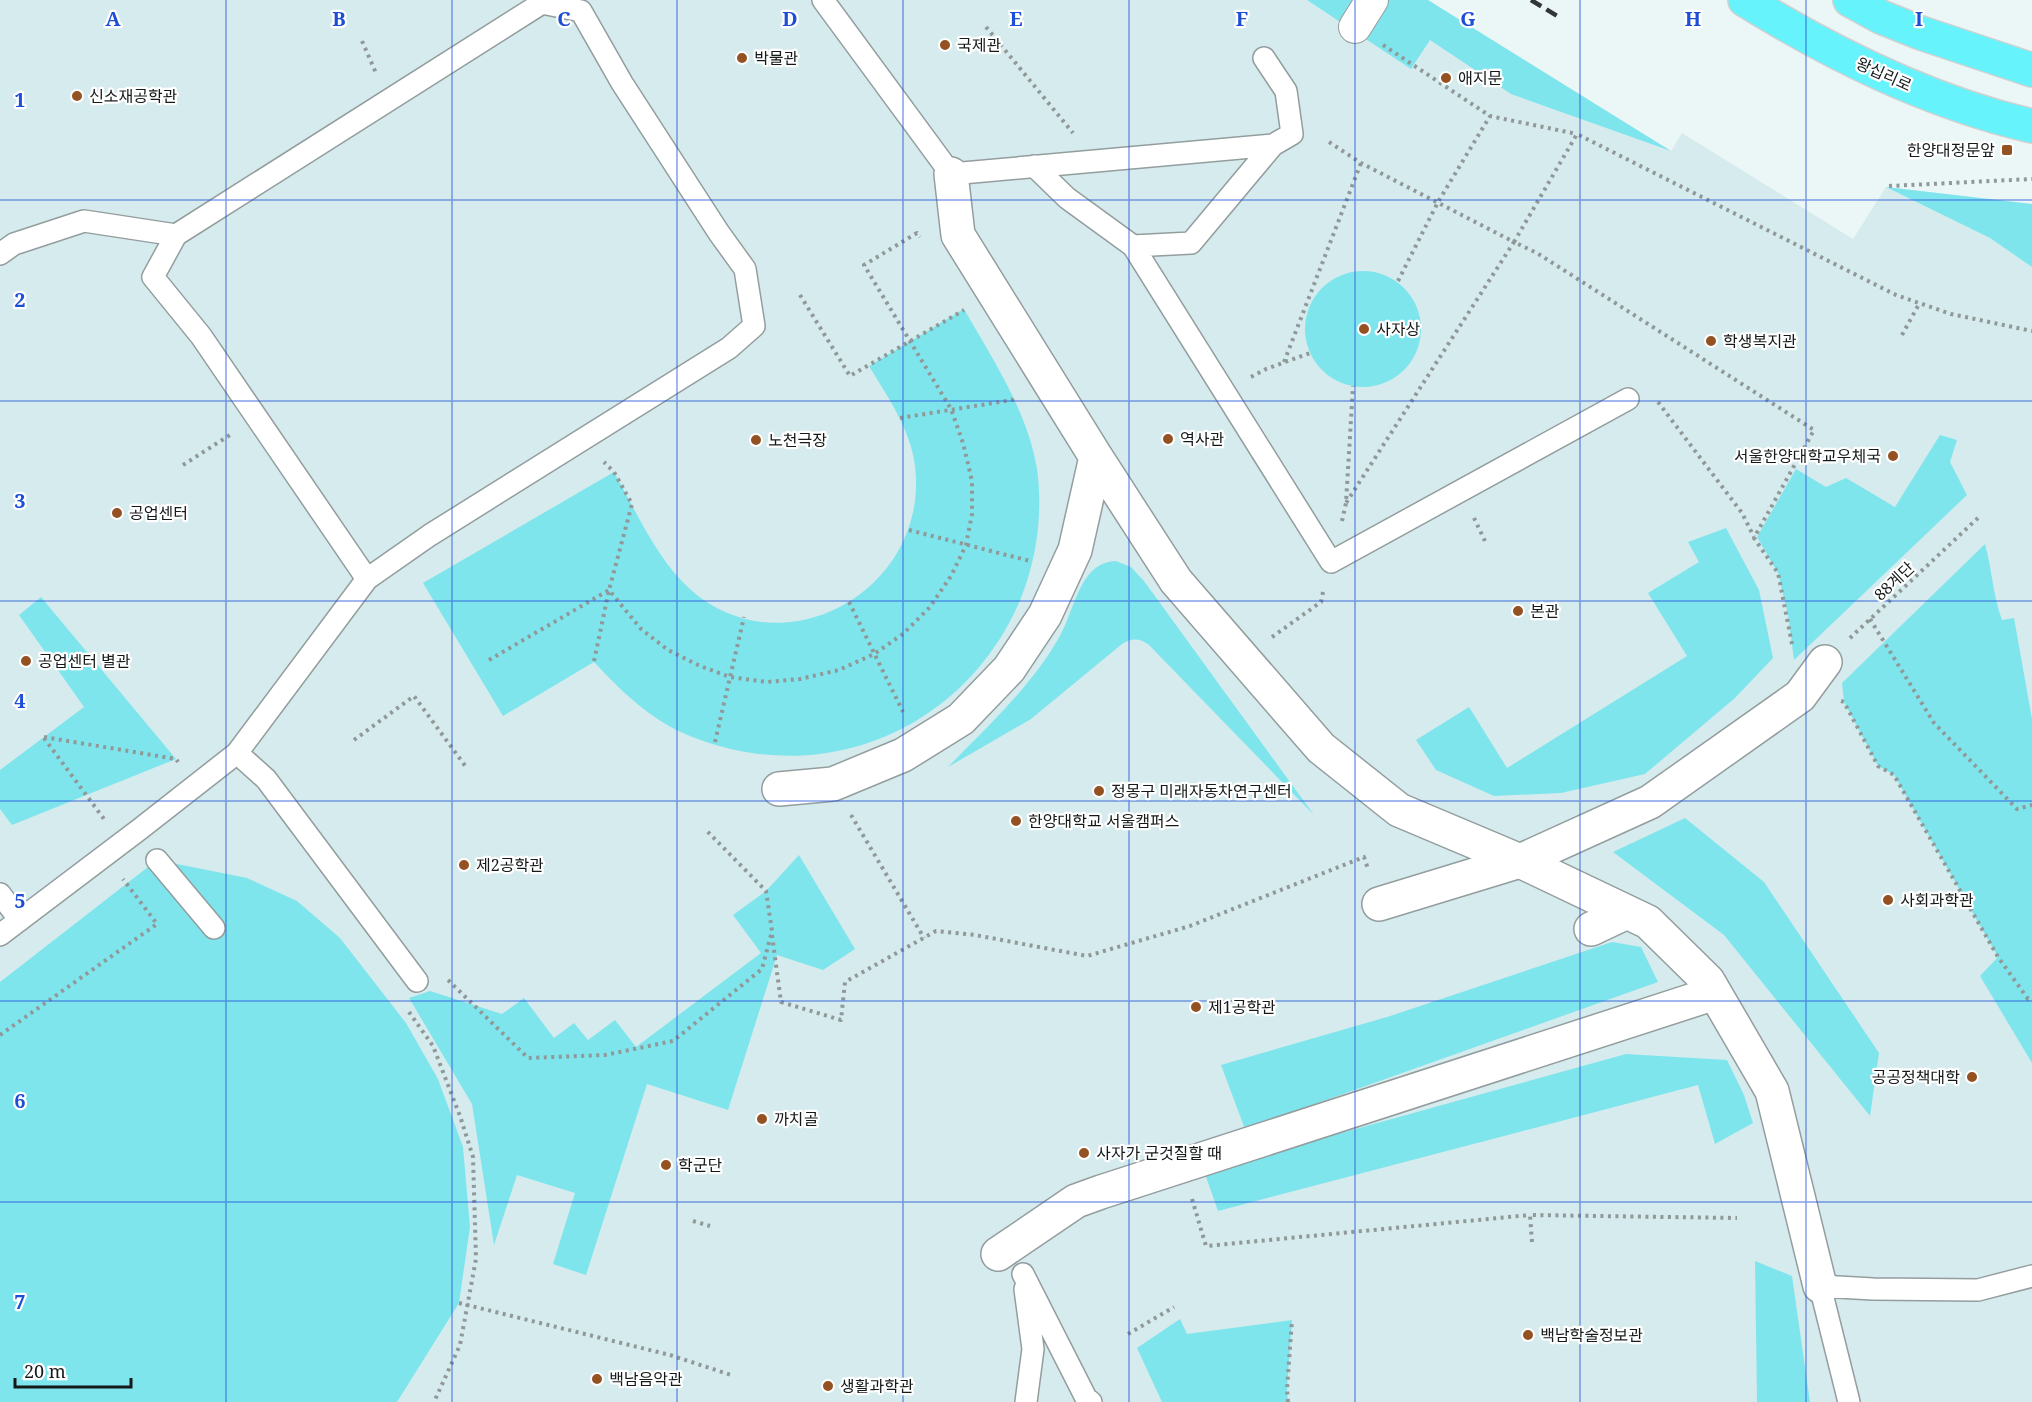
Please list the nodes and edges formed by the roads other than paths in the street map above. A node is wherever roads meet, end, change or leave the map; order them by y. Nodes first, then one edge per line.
1 (824, 0) edge
2 (1372, 0) edge
3 (1745, 0) edge
4 (1850, 0) edge
5 (582, 6) edge
6 (1355, 27) road end
7 (1264, 58) dead end
8 (2032, 70) edge
9 (2032, 126) edge
10 (1273, 145) junction
11 (1035, 166) junction
12 (951, 174) junction
13 (176, 234) junction
14 (1133, 246) junction
15 (0, 254) edge
16 (1628, 399) road end
17 (1096, 457) junction
18 (367, 579) junction
19 (1825, 662) road end
20 (237, 753) junction
21 (779, 789) dead end
22 (157, 860) dead end
23 (1520, 861) junction
24 (0, 894) edge
25 (1379, 904) road end
26 (1627, 912) junction
27 (20, 920) junction
28 (214, 928) dead end
29 (1591, 929) dead end
30 (0, 935) edge
31 (417, 981) dead end
32 (1715, 993) junction
33 (998, 1254) dead end
34 (2032, 1276) edge
35 (1820, 1286) junction
36 (1026, 1402) edge
37 (1091, 1402) edge
38 (1849, 1402) edge

1 - 12 lane
2 - 6 street
3 - 9 main road, 왕십리로
4 - 8 main road
5 - 13 lane
5 - 18 lane
7 - 10 lane
10 - 11 lane
10 - 14 lane
11 - 12 lane
11 - 14 lane
12 - 17 street
13 - 15 lane
13 - 18 lane
14 - 16 lane
17 - 21 street
17 - 23 street
18 - 20 lane
19 - 23 street
20 - 27 lane
20 - 31 lane
22 - 28 lane
23 - 25 street
23 - 26 street
24 - 27 lane
26 - 29 street
26 - 32 street
27 - 30 lane
32 - 33 street
32 - 35 street
34 - 35 lane
35 - 38 lane
36 - 37 lane

